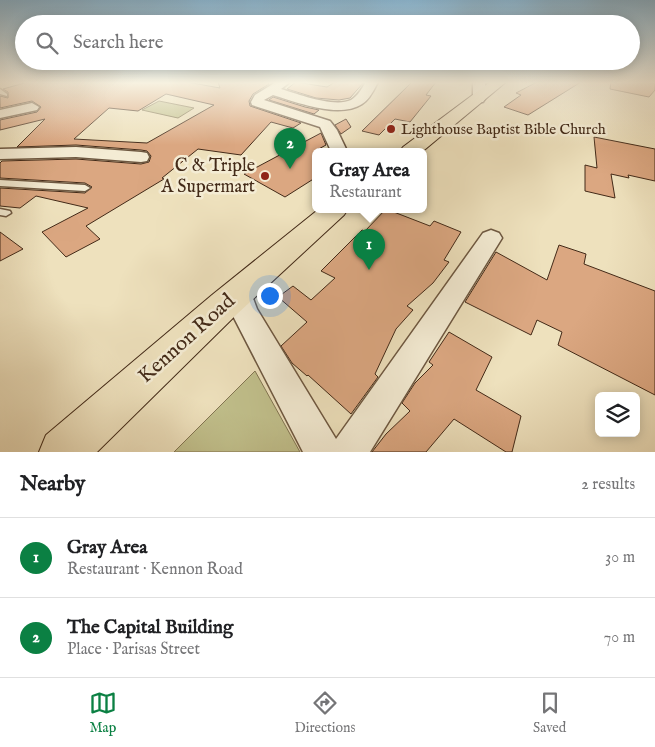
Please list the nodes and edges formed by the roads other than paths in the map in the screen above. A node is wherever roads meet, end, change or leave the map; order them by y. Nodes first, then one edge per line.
1 (261, 103) edge
2 (324, 103) edge
3 (352, 103) edge
4 (464, 103) edge
5 (32, 107) dead end
6 (0, 114) edge
7 (337, 148) edge
8 (413, 148) edge
9 (0, 154) edge
10 (141, 157) dead end
11 (0, 183) edge
12 (86, 188) dead end
13 (331, 213) edge
14 (491, 238) dead end
15 (236, 303) junction
16 (63, 452) edge
17 (323, 452) edge
18 (350, 452) edge

1 - 7 street
2 - 3 street
4 - 8 highway
5 - 6 street
9 - 10 street
11 - 12 lane
13 - 15 highway, Kennon Road
14 - 18 street
15 - 16 highway, Kennon Road
15 - 17 street

